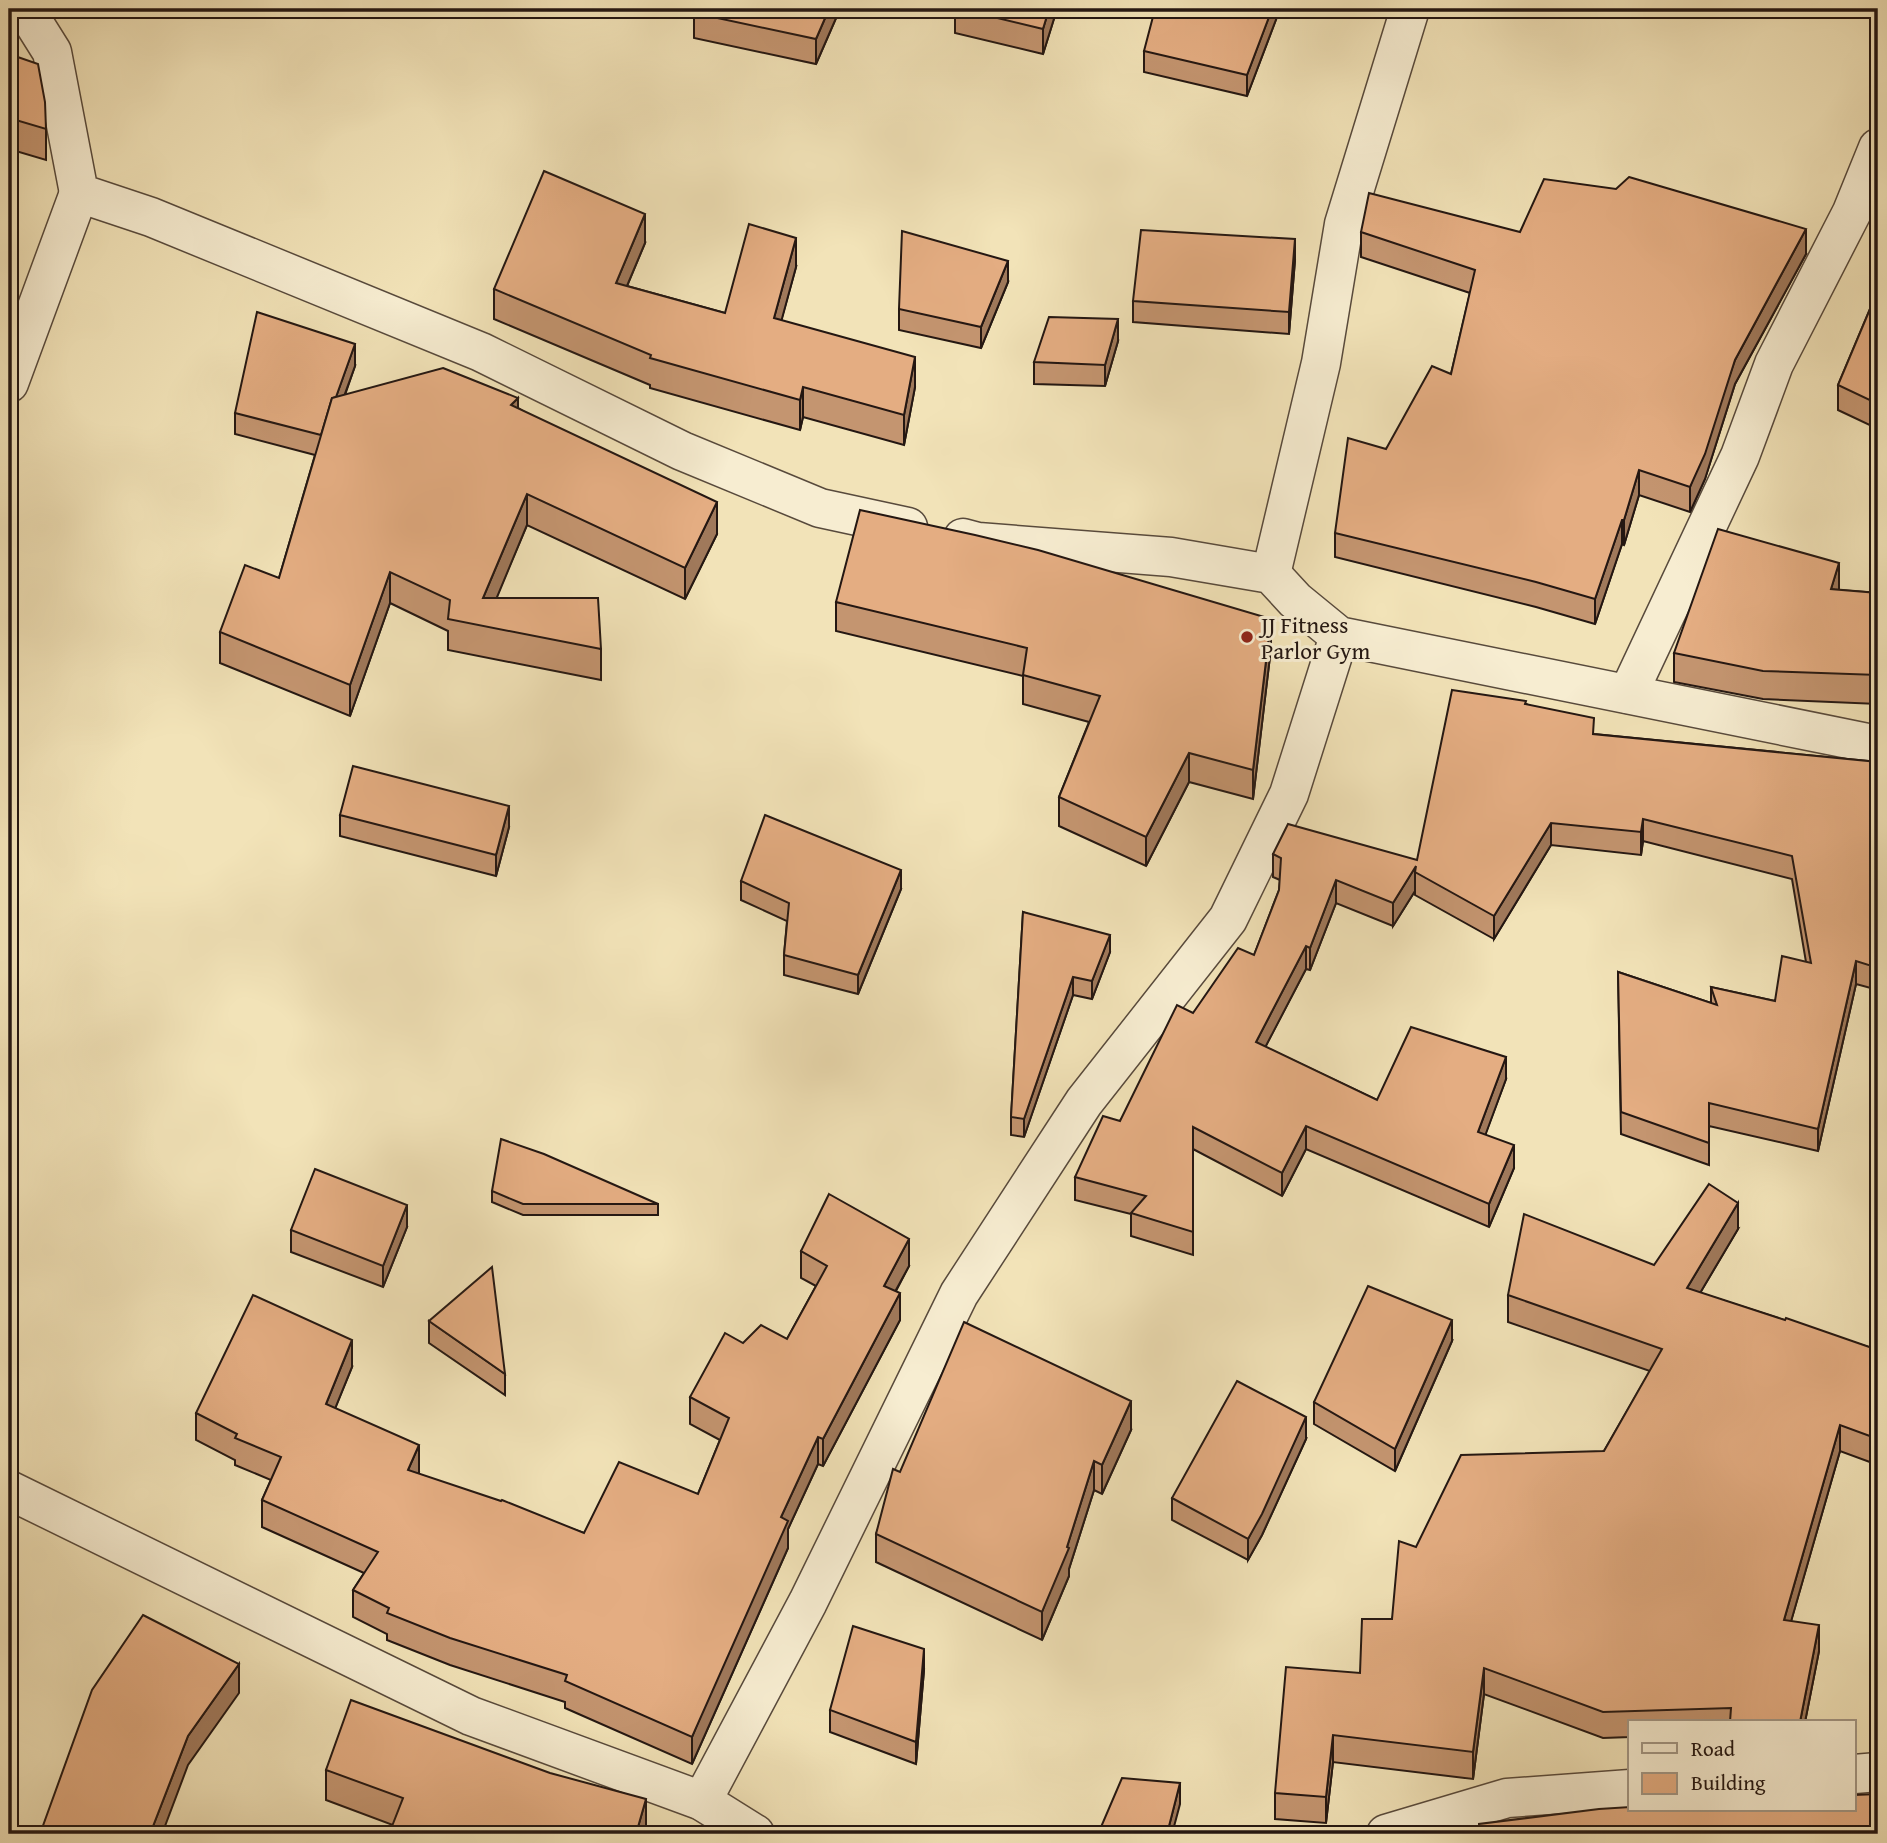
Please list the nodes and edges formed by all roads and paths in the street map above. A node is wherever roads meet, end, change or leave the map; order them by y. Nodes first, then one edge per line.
1 (25, 9) edge
2 (1410, 9) edge
3 (1878, 148) edge
4 (79, 193) junction
5 (9, 383) edge
6 (1271, 574) junction
7 (1339, 636) junction
8 (1628, 694) junction
9 (1878, 745) edge
10 (9, 1490) edge
11 (1878, 1772) edge
12 (1856, 1774) edge
13 (1628, 1789) edge
14 (702, 1801) junction
15 (755, 1834) edge
16 (1386, 1834) edge

1 - 4 street
2 - 6 street
3 - 8 street
4 - 5 street
4 - 6 street
6 - 7 street
7 - 8 street
7 - 14 street
8 - 9 street
10 - 14 street
11 - 12 street
13 - 16 street
14 - 15 street

